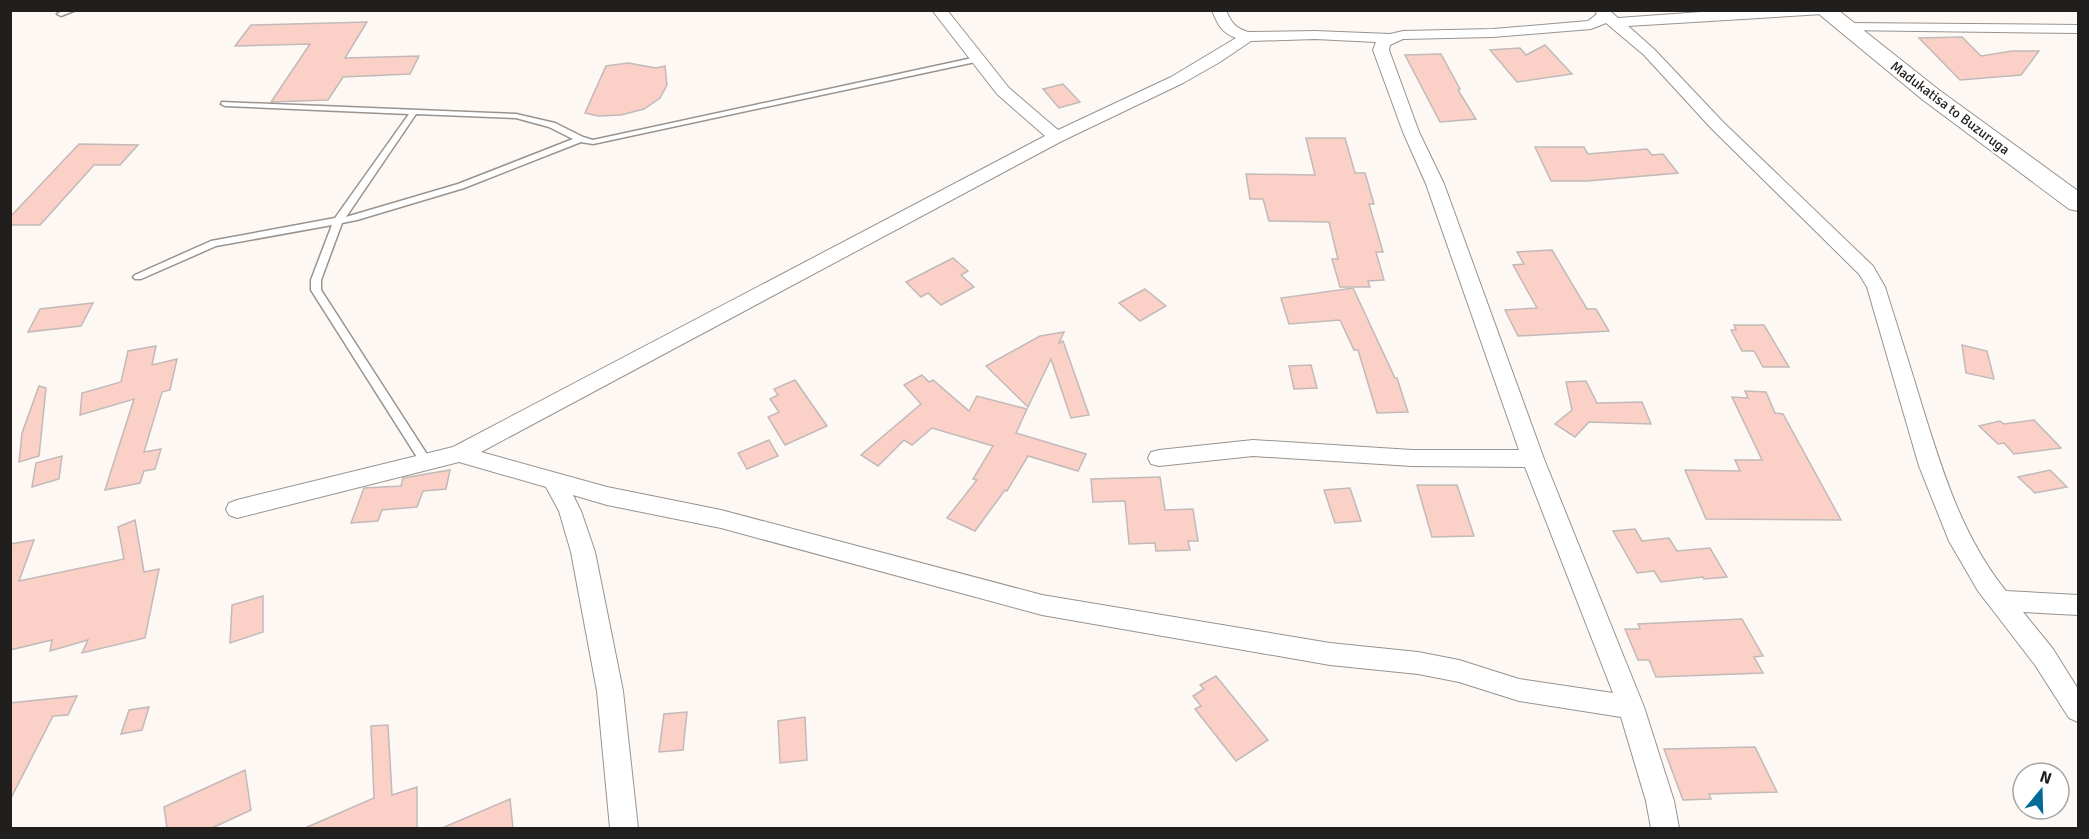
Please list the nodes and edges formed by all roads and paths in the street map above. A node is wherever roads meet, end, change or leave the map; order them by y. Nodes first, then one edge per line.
1 (73, 10) edge
2 (939, 10) edge
3 (1219, 10) edge
4 (1823, 10) edge
5 (61, 14) dead end
6 (1606, 16) edge
7 (1847, 27) junction
8 (2079, 29) edge
9 (1247, 37) junction
10 (1390, 38) junction
11 (977, 59) junction
12 (225, 104) dead end
13 (414, 112) junction
14 (1056, 137) junction
15 (580, 139) junction
16 (2079, 202) edge
17 (338, 220) junction
18 (138, 277) dead end
19 (459, 454) junction
20 (1159, 458) dead end
21 (1533, 459) junction
22 (426, 462) junction
23 (555, 483) junction
24 (237, 509) dead end
25 (2000, 601) junction
26 (2079, 605) edge
27 (1631, 707) junction
28 (2079, 710) edge
29 (624, 828) edge
30 (1665, 828) edge

1 - 5 lane
2 - 11 street
3 - 9 street
4 - 6 street
4 - 7 main road, Madukatisa to Buzuruga
6 - 10 street
6 - 25 street
7 - 8 street
7 - 16 main road, Madukatisa to Buzuruga
9 - 10 street
9 - 14 street
10 - 21 street
11 - 14 street
11 - 15 lane
12 - 13 lane
13 - 15 lane
13 - 17 lane
14 - 19 street
15 - 17 lane
17 - 18 lane
17 - 22 lane
19 - 22 street
19 - 23 street
20 - 21 street
21 - 27 street
22 - 24 street
23 - 27 street
23 - 29 street
25 - 26 street
25 - 28 street
27 - 30 street

